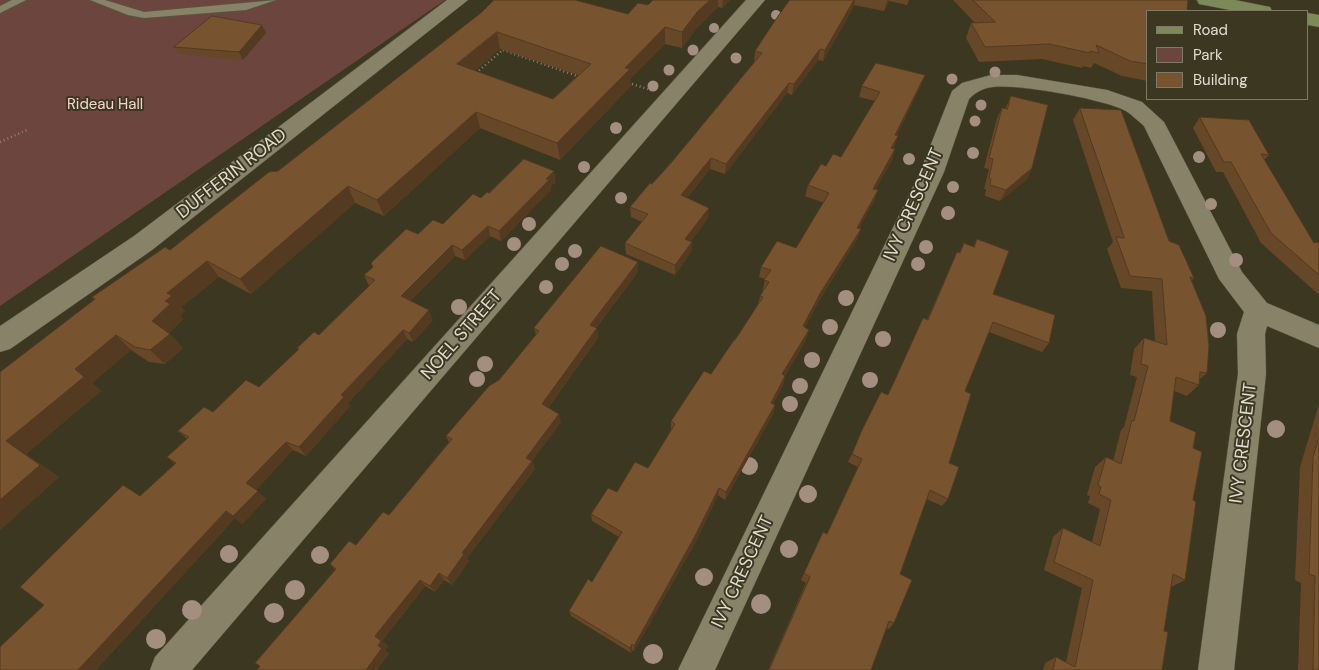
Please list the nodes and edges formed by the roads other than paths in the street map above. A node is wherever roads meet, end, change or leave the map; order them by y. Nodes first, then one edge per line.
1 (22, 0) edge
2 (95, 0) edge
3 (270, 0) edge
4 (459, 0) edge
5 (756, 0) edge
6 (1206, 0) edge
7 (0, 10) edge
8 (1258, 10) edge
9 (1258, 310) junction
10 (1319, 337) edge
11 (0, 341) edge
12 (168, 670) edge
13 (696, 670) edge
14 (1216, 670) edge

1 - 7 lane
2 - 3 lane
4 - 11 street, DUFFERIN ROAD
5 - 12 street, NOEL STREET
6 - 8 street
9 - 10 street
9 - 13 street, IVY CRESCENT
9 - 14 street, IVY CRESCENT

